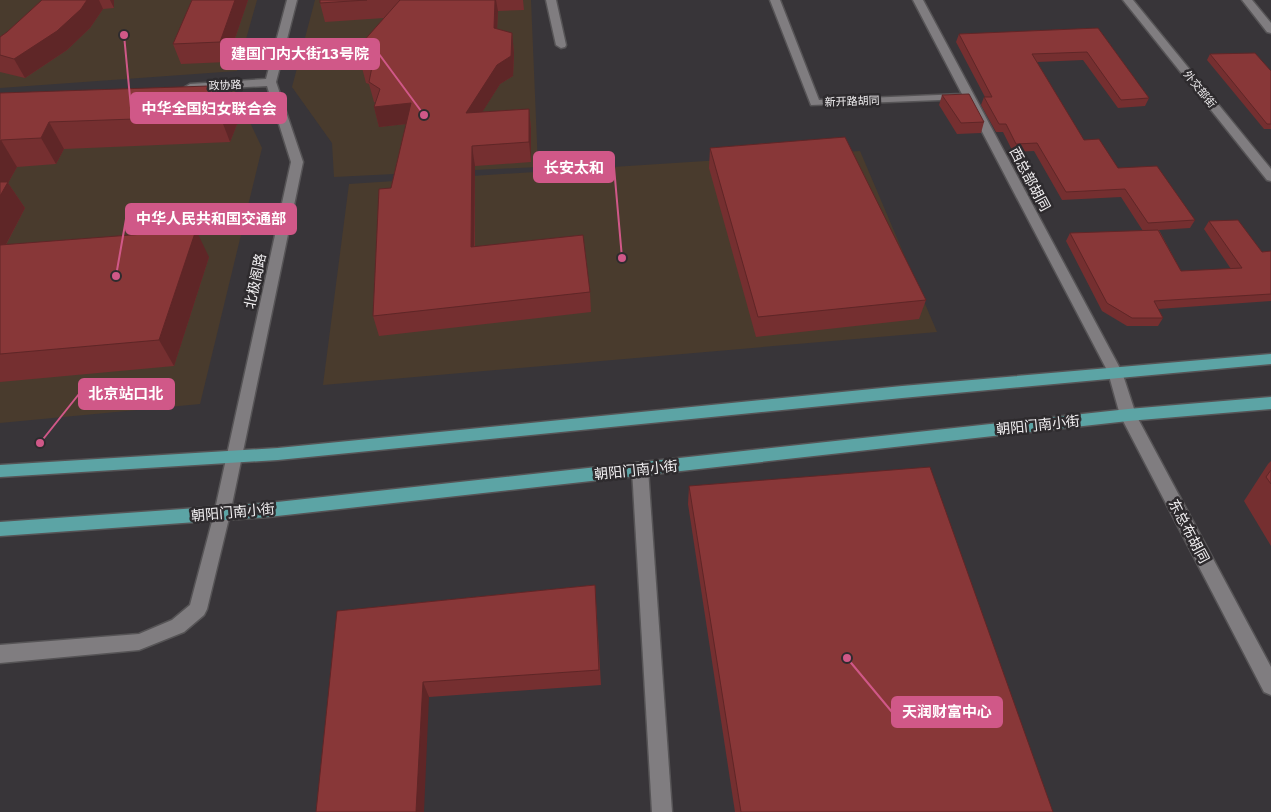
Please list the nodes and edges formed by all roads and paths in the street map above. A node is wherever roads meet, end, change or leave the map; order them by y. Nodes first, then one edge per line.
1 (292, 0) edge
2 (551, 0) edge
3 (775, 0) edge
4 (918, 0) edge
5 (1128, 0) edge
6 (1247, 0) edge
7 (1271, 30) edge
8 (561, 45) dead end
9 (271, 82) junction
10 (174, 88) edge
11 (969, 96) junction
12 (1271, 177) edge
13 (1271, 359) edge
14 (1115, 372) junction
15 (1271, 402) edge
16 (1128, 415) junction
17 (234, 458) junction
18 (640, 469) junction
19 (0, 471) edge
20 (222, 514) junction
21 (0, 529) edge
22 (0, 654) edge
23 (1271, 686) edge
24 (662, 812) edge

1 - 9 street
2 - 8 street
3 - 11 street, 新开路胡同
4 - 11 street, 西总部胡同
5 - 12 street, 外交部街
6 - 7 street
9 - 10 street, 政协路
9 - 17 street, 北极阁路
11 - 14 street, 西总部胡同
13 - 14 main road
14 - 16 street, 东总布胡同
14 - 17 main road
15 - 16 main road, 朝阳门南小街
16 - 18 main road, 朝阳门南小街
16 - 23 street, 东总布胡同
17 - 19 main road
17 - 20 street, 北极阁路
18 - 20 main road, 朝阳门南小街
18 - 24 street
20 - 21 main road, 朝阳门南小街
20 - 22 street, 北极阁路

